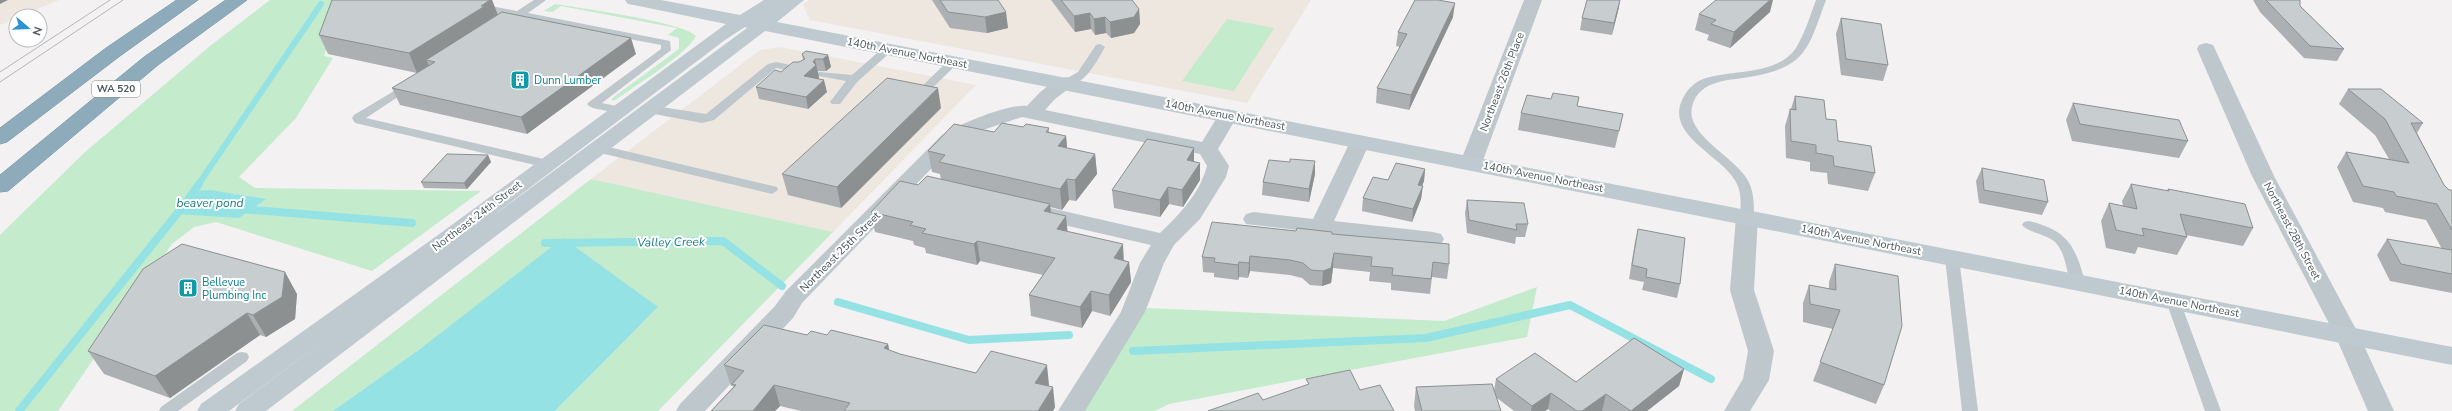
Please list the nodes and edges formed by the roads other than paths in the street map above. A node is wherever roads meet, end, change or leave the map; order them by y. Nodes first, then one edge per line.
1 (189, 0) edge
2 (238, 0) edge
3 (445, 0) edge
4 (541, 0) edge
5 (637, 0) edge
6 (776, 0) edge
7 (795, 0) edge
8 (1533, 0) edge
9 (1821, 0) edge
10 (518, 14) junction
11 (754, 23) junction
12 (492, 32) edge
13 (1100, 47) dead end
14 (888, 49) junction
15 (2206, 49) dead end
16 (953, 62) junction
17 (801, 70) edge
18 (823, 74) dead end
19 (418, 79) edge
20 (854, 79) junction
21 (1066, 83) junction
22 (916, 98) edge
23 (836, 102) dead end
24 (649, 109) junction
25 (621, 110) junction
26 (1032, 113) junction
27 (1228, 115) junction
28 (0, 138) edge
29 (1360, 142) junction
30 (596, 148) junction
31 (1208, 149) junction
32 (1471, 163) junction
33 (548, 164) junction
34 (908, 183) junction
35 (0, 186) edge
36 (931, 189) edge
37 (772, 190) dead end
38 (1017, 208) edge
39 (1747, 217) junction
40 (1254, 219) dead end
41 (1321, 225) junction
42 (2029, 226) dead end
43 (1433, 238) dead end
44 (1165, 241) junction
45 (1952, 258) junction
46 (2078, 282) junction
47 (2173, 301) junction
48 (2347, 335) junction
49 (296, 349) junction
50 (2452, 356) edge
51 (242, 357) dead end
52 (701, 409) edge
53 (167, 411) edge
54 (210, 411) edge
55 (222, 411) edge
56 (248, 411) edge
57 (1071, 411) edge
58 (1737, 411) edge
59 (1970, 411) edge
60 (2213, 411) edge
61 (2381, 411) edge

1 - 28 highway, WA 520
2 - 35 highway, WA 520
3 - 10 lane
4 - 10 lane
5 - 11 street, 140th Avenue Northeast
6 - 11 street
7 - 11 street, Northeast 24th Street
8 - 32 street, Northeast 26th Place
9 - 39 lane
10 - 12 lane
10 - 25 lane
11 - 14 street, 140th Avenue Northeast
11 - 24 street
11 - 25 street, Northeast 24th Street
13 - 21 lane
14 - 16 street, 140th Avenue Northeast
14 - 20 lane
15 - 48 street, Northeast 28th Street
16 - 21 street, 140th Avenue Northeast
16 - 22 lane
17 - 24 lane
18 - 20 lane
19 - 33 lane
20 - 23 lane
21 - 26 street
21 - 27 street, 140th Avenue Northeast
24 - 30 street
25 - 33 street, Northeast 24th Street
26 - 31 street, Northeast 25th Street
26 - 34 street, Northeast 25th Street
27 - 29 street, 140th Avenue Northeast
27 - 31 street
29 - 32 street, 140th Avenue Northeast
29 - 41 street
30 - 37 lane
30 - 56 street
31 - 44 street
32 - 39 street, 140th Avenue Northeast
33 - 49 street, Northeast 24th Street
34 - 36 street
34 - 52 street, Northeast 25th Street
38 - 44 street
39 - 45 street, 140th Avenue Northeast
39 - 58 street
40 - 41 street
41 - 43 street
42 - 46 lane
44 - 57 street
45 - 46 street, 140th Avenue Northeast
45 - 59 lane
46 - 47 street, 140th Avenue Northeast
47 - 48 street, 140th Avenue Northeast
47 - 60 lane
48 - 50 street, 140th Avenue Northeast
48 - 61 street, Northeast 28th Street
49 - 54 street, Northeast 24th Street
49 - 55 street
51 - 53 lane

